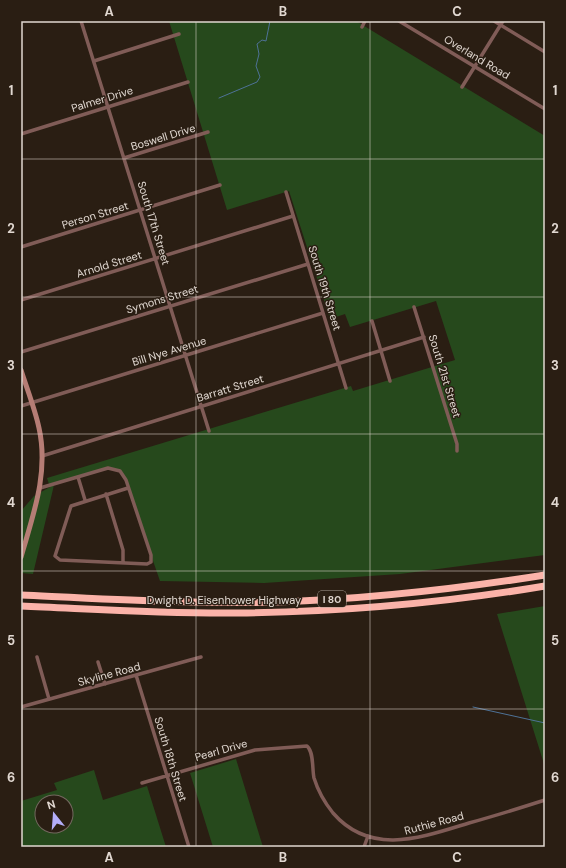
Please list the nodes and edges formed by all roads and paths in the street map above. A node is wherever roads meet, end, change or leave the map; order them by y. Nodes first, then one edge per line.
1 (81, 21) edge
2 (365, 21) edge
3 (399, 21) edge
4 (494, 21) edge
5 (503, 21) edge
6 (500, 25) junction
7 (362, 27) dead end
8 (180, 34) dead end
9 (545, 52) edge
10 (94, 61) junction
11 (475, 67) junction
12 (188, 82) dead end
13 (462, 87) dead end
14 (108, 107) junction
15 (545, 109) edge
16 (208, 132) dead end
17 (21, 134) edge
18 (124, 158) junction
19 (220, 186) dead end
20 (286, 192) dead end
21 (140, 211) junction
22 (293, 216) junction
23 (21, 247) edge
24 (155, 259) junction
25 (308, 264) junction
26 (21, 300) edge
27 (170, 306) junction
28 (414, 307) dead end
29 (323, 313) junction
30 (372, 321) dead end
31 (424, 337) junction
32 (381, 350) junction
33 (21, 352) edge
34 (185, 355) junction
35 (339, 363) junction
36 (21, 370) edge
37 (390, 381) dead end
38 (346, 388) dead end
39 (31, 402) junction
40 (21, 406) edge
41 (201, 406) junction
42 (209, 431) dead end
43 (457, 451) dead end
44 (42, 456) junction
45 (78, 477) junction
46 (40, 488) junction
47 (128, 488) junction
48 (106, 494) junction
49 (85, 500) junction
50 (21, 557) edge
51 (123, 563) junction
52 (545, 575) edge
53 (545, 586) edge
54 (21, 595) edge
55 (21, 606) edge
56 (36, 657) dead end
57 (201, 657) dead end
58 (98, 662) dead end
59 (136, 676) junction
60 (105, 684) junction
61 (49, 699) junction
62 (21, 707) edge
63 (307, 746) joint
64 (167, 776) junction
65 (142, 783) dead end
66 (545, 800) edge
67 (368, 836) junction
68 (189, 847) edge
69 (364, 847) edge

1 - 10 street, South 17th Street
2 - 7 street
3 - 11 street, Overland Road
4 - 6 street
5 - 6 street
6 - 9 street
6 - 11 street
8 - 10 street
10 - 14 street, South 17th Street
11 - 13 street
11 - 15 street, Overland Road
12 - 14 street, Palmer Drive
14 - 17 street, Palmer Drive
14 - 18 street, South 17th Street
16 - 18 street, Boswell Drive
18 - 21 street, South 17th Street
19 - 21 street, Person Street
20 - 22 street, South 19th Street
21 - 23 street, Person Street
21 - 24 street, South 17th Street
22 - 24 street, Arnold Street
22 - 25 street, South 19th Street
24 - 26 street, Arnold Street
24 - 27 street, South 17th Street
25 - 27 street, Symons Street
25 - 29 street, South 19th Street
27 - 33 street, Symons Street
27 - 34 street, South 17th Street
28 - 31 street, South 21st Street
29 - 34 street, Bill Nye Avenue
29 - 35 street, South 19th Street
30 - 32 street
31 - 32 street, Barratt Street
31 - 43 street, South 21st Street
32 - 35 street, Barratt Street
32 - 37 street
34 - 39 street, Bill Nye Avenue
34 - 41 street, South 17th Street
35 - 38 street, South 19th Street
35 - 41 street, Barratt Street
36 - 39 main road
39 - 40 street, Bill Nye Avenue
39 - 44 main road
41 - 42 street, South 17th Street
41 - 44 street, Barratt Street
44 - 46 main road
45 - 46 street
45 - 47 street
45 - 49 street
46 - 50 main road
47 - 48 street
47 - 51 street
48 - 49 street
48 - 51 street
49 - 51 street
52 - 54 highway, Dwight D. Eisenhower Highway / I 80
53 - 55 highway, Dwight D. Eisenhower Highway / I 80
56 - 61 street
57 - 59 street, Skyline Road
58 - 60 street
59 - 60 street, Skyline Road
59 - 64 street, South 18th Street
60 - 61 street, Skyline Road
61 - 62 street, Skyline Road
63 - 64 street, Pearl Drive
63 - 67 street, Ruthie Road
64 - 65 street, Pearl Drive
64 - 68 street, South 18th Street
66 - 67 street, Ruthie Road
67 - 69 street

